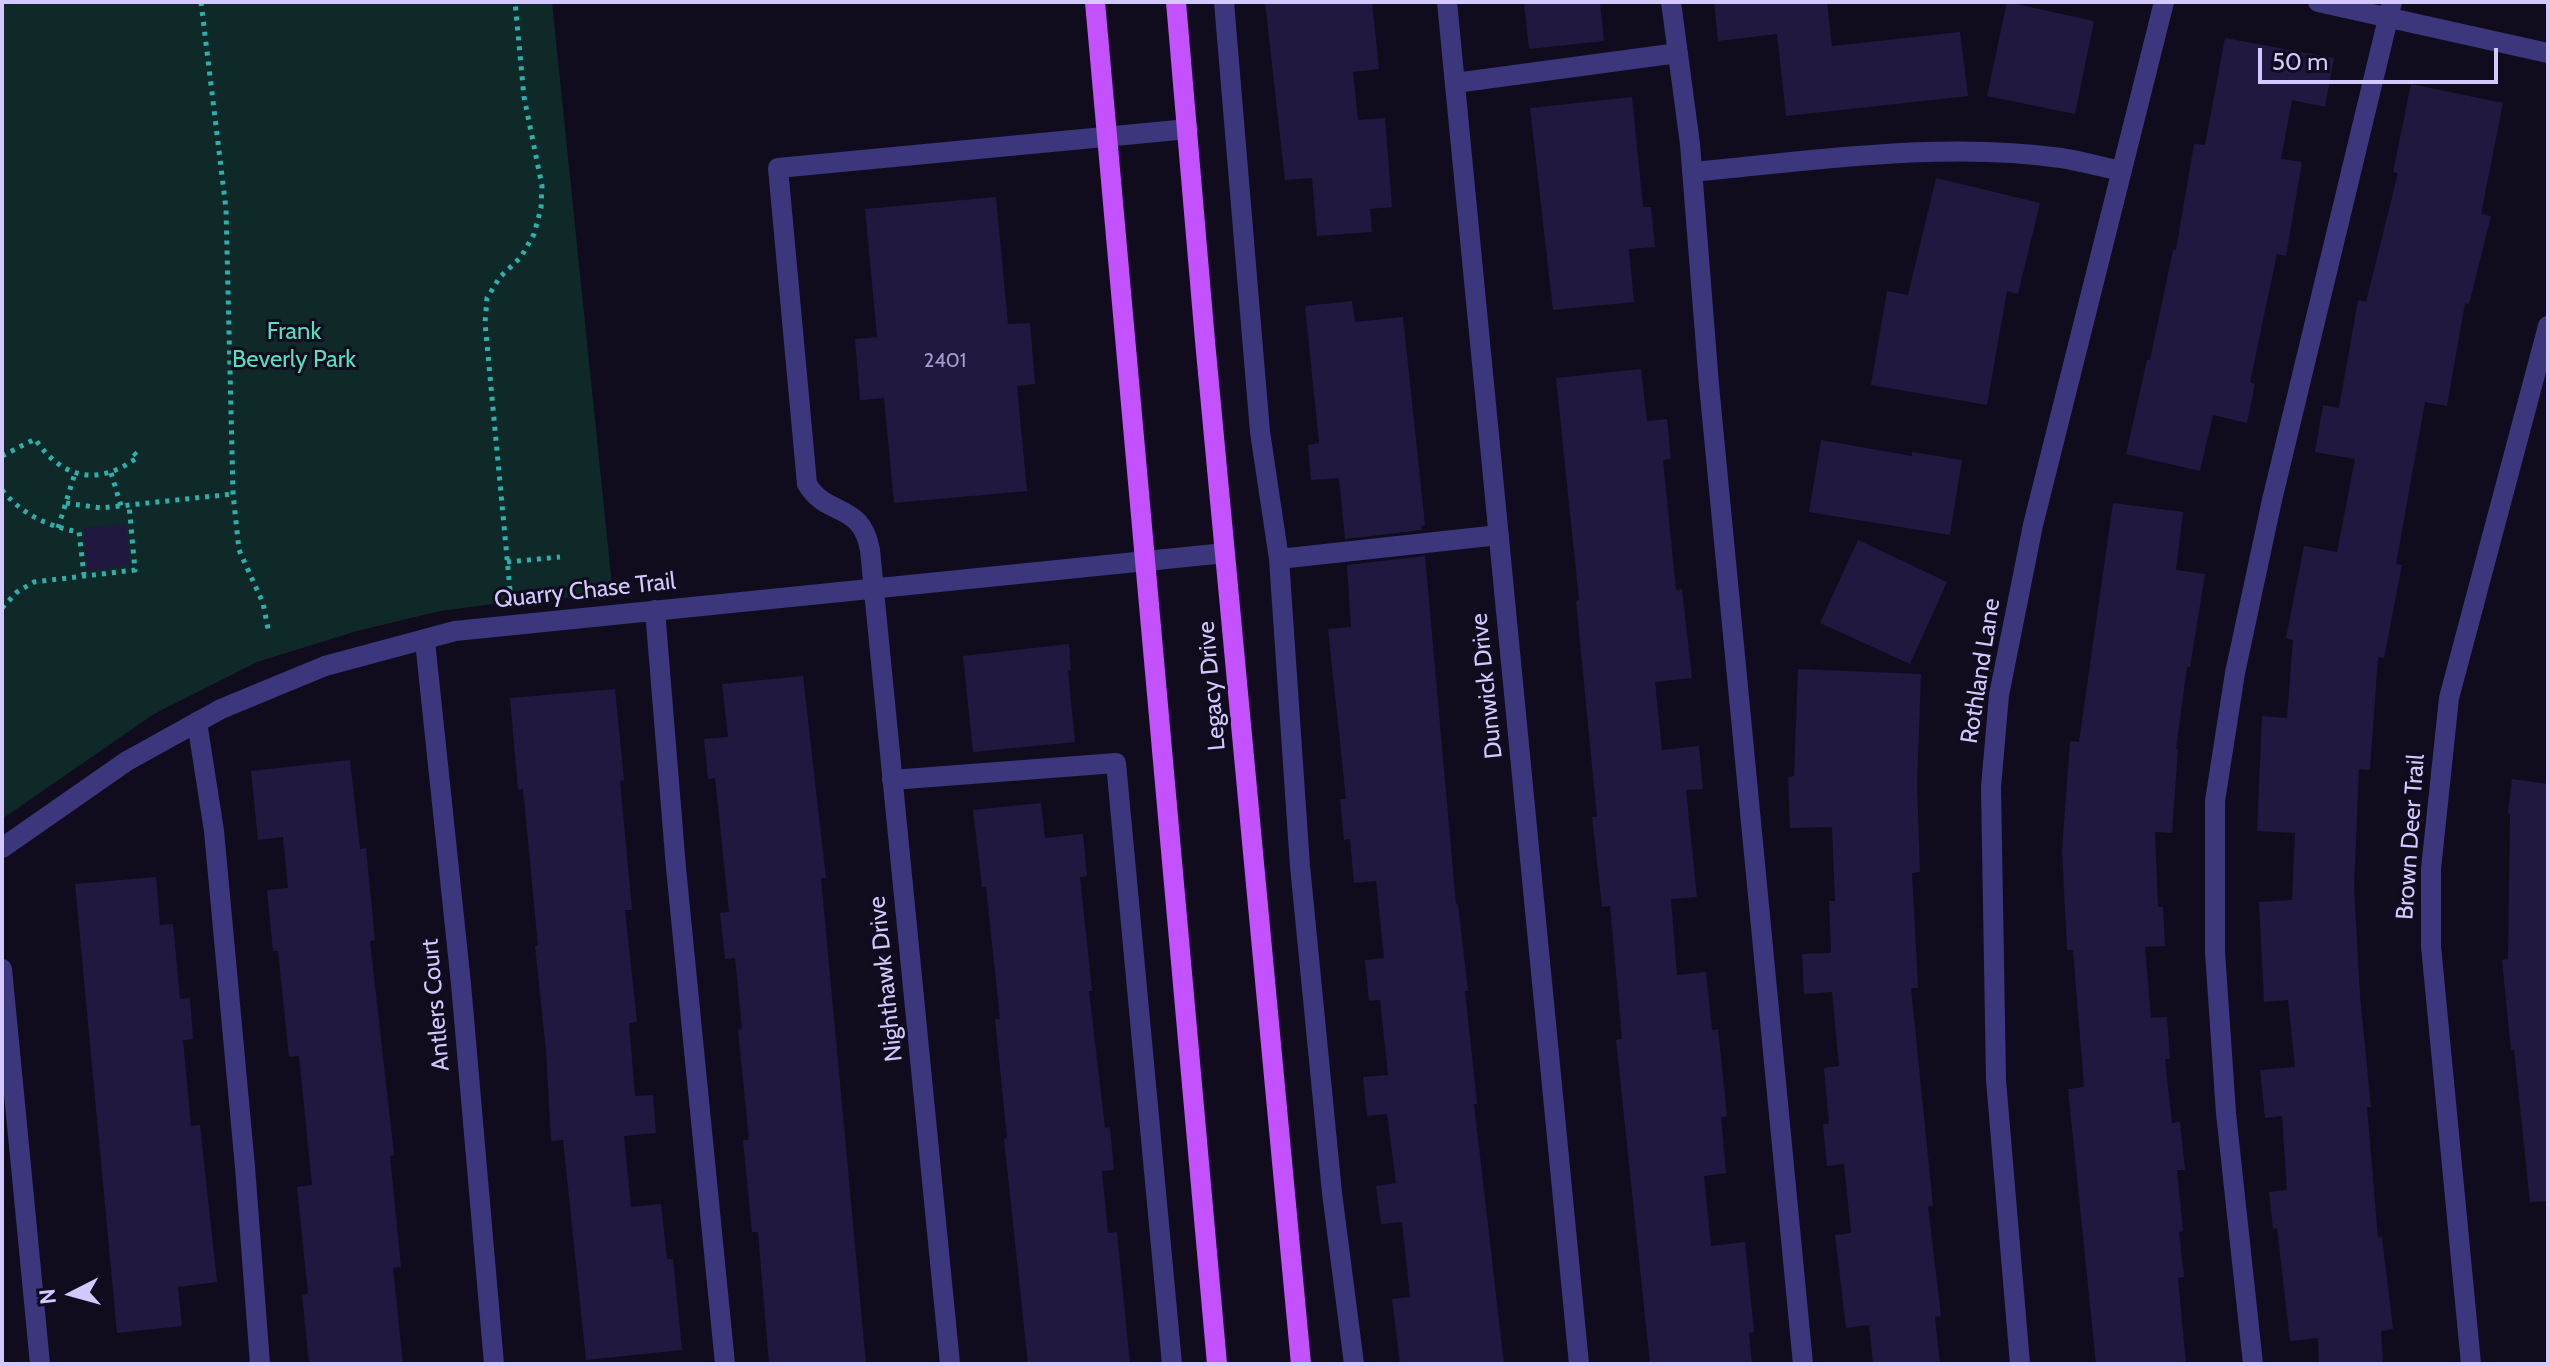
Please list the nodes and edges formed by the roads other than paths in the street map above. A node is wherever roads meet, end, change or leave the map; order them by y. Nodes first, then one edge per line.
1 (1095, 2) edge
2 (1176, 2) edge
3 (1224, 2) edge
4 (1447, 2) edge
5 (1671, 2) edge
6 (2164, 2) edge
7 (2318, 2) edge
8 (2390, 10) edge
9 (1678, 53) junction
10 (2548, 53) edge
11 (1455, 83) junction
12 (1188, 129) junction
13 (1108, 139) junction
14 (2121, 171) junction
15 (1692, 172) junction
16 (2548, 326) edge
17 (1499, 535) junction
18 (1225, 553) junction
19 (1279, 559) junction
20 (1145, 560) junction
21 (873, 588) junction
22 (655, 610) junction
23 (425, 641) junction
24 (197, 722) junction
25 (892, 780) junction
26 (2, 848) edge
27 (2, 969) edge
28 (40, 1364) edge
29 (260, 1364) edge
30 (494, 1364) edge
31 (725, 1364) edge
32 (950, 1364) edge
33 (1172, 1364) edge
34 (1217, 1364) edge
35 (1301, 1364) edge
36 (1354, 1364) edge
37 (1579, 1364) edge
38 (1803, 1364) edge
39 (2020, 1364) edge
40 (2253, 1364) edge
41 (2471, 1364) edge

1 - 13 main road
2 - 12 main road, Legacy Drive
3 - 19 street
4 - 11 street, Dunwick Drive
5 - 9 street
6 - 14 street, Rothland Lane
7 - 8 street
8 - 10 street
8 - 40 street
9 - 11 street
9 - 15 street
11 - 17 street, Dunwick Drive
12 - 13 street
12 - 18 main road, Legacy Drive
13 - 20 main road
13 - 21 street, Nighthawk Drive
14 - 15 street
14 - 39 street, Rothland Lane
15 - 38 street
16 - 41 street, Brown Deer Trail
17 - 19 street
17 - 37 street, Dunwick Drive
18 - 20 street, Quarry Chase Trail
18 - 35 main road, Legacy Drive
19 - 36 street
20 - 21 street, Quarry Chase Trail
20 - 34 main road
21 - 22 street, Quarry Chase Trail
21 - 25 street, Nighthawk Drive
22 - 23 street, Quarry Chase Trail
22 - 31 street
23 - 24 street, Quarry Chase Trail
23 - 30 street, Antlers Court
24 - 26 street, Quarry Chase Trail
24 - 29 street
25 - 32 street, Nighthawk Drive
25 - 33 street
27 - 28 street

